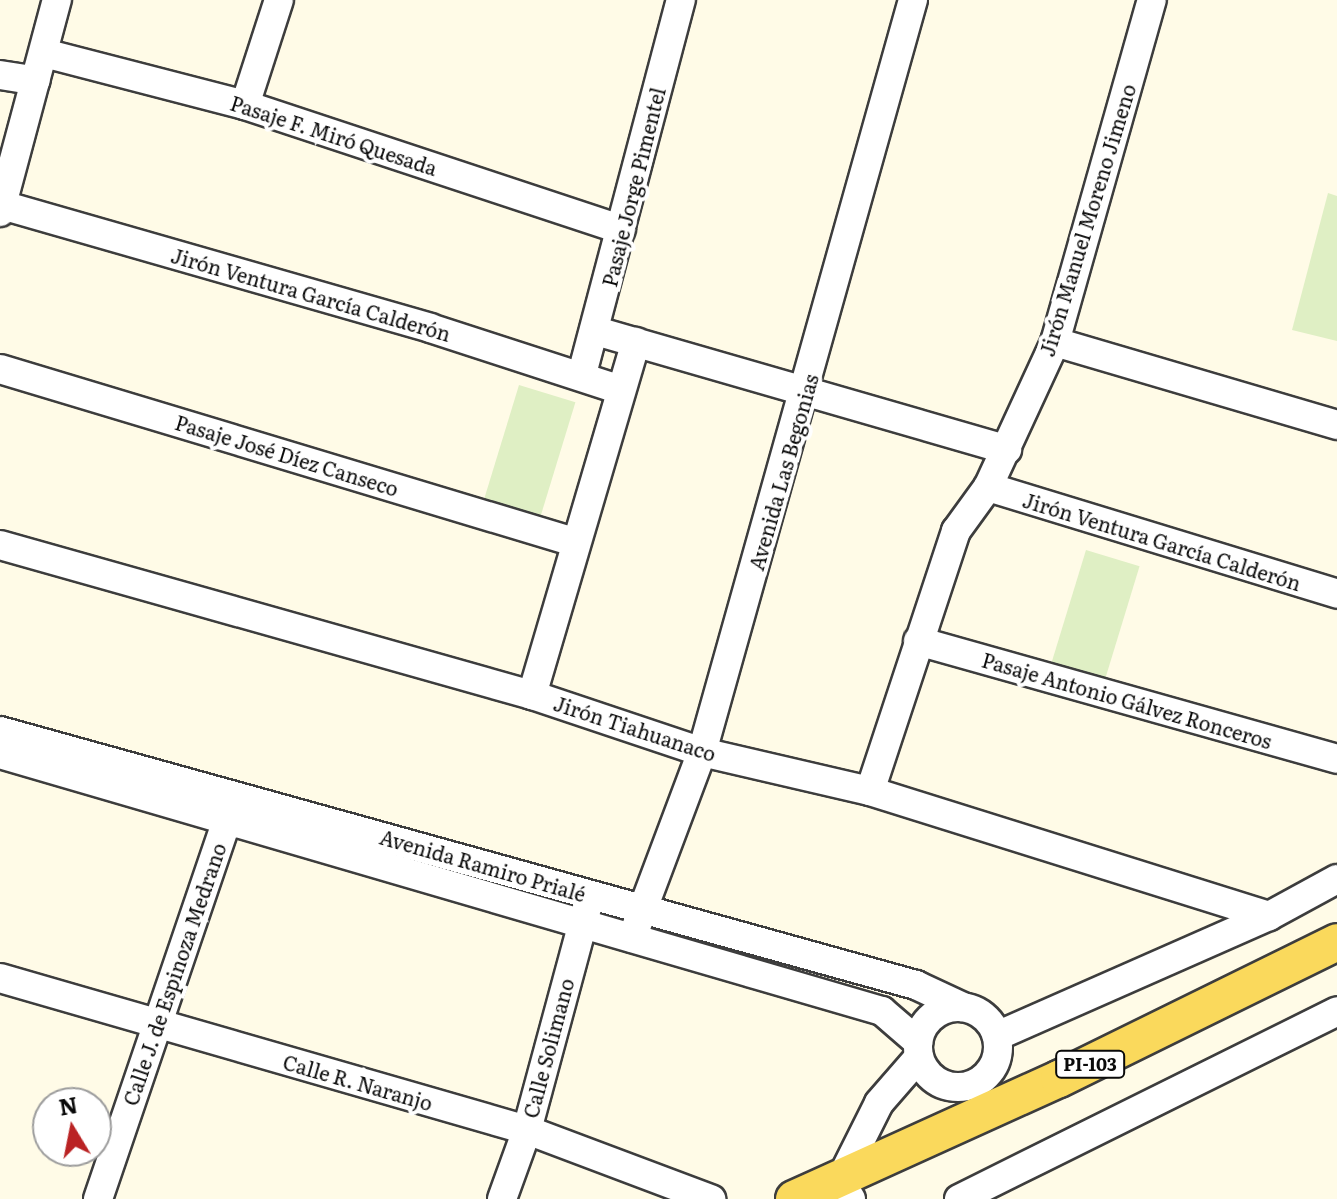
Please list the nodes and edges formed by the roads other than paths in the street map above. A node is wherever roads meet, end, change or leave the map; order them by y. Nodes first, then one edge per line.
1 (57, 0) edge
2 (279, 0) edge
3 (681, 0) edge
4 (913, 0) edge
5 (1152, 0) edge
6 (44, 53) junction
7 (0, 75) edge
8 (36, 81) junction
9 (245, 105) junction
10 (1, 208) edge
11 (621, 229) junction
12 (596, 331) junction
13 (636, 342) junction
14 (1055, 342) junction
15 (0, 369) edge
16 (582, 374) junction
17 (618, 389) junction
18 (807, 389) junction
19 (1337, 425) edge
20 (1007, 450) junction
21 (988, 487) junction
22 (574, 542) junction
23 (0, 545) edge
24 (1337, 594) edge
25 (918, 641) junction
26 (532, 695) junction
27 (0, 731) edge
28 (702, 752) junction
29 (0, 754) edge
30 (1337, 759) edge
31 (870, 791) junction
32 (232, 806) junction
33 (1337, 879) edge
34 (591, 896) junction
35 (642, 908) junction
36 (1269, 916) junction
37 (582, 925) junction
38 (632, 938) junction
39 (1337, 942) edge
40 (0, 978) edge
41 (963, 1007) junction
42 (1337, 1011) edge
43 (156, 1024) junction
44 (997, 1044) junction
45 (918, 1050) junction
46 (938, 1082) junction
47 (1019, 1097) junction
48 (957, 1124) junction
49 (527, 1130) junction
50 (845, 1190) edge
51 (98, 1199) edge
52 (502, 1199) edge
53 (711, 1199) edge
54 (794, 1199) edge
55 (959, 1199) edge

1 - 6 street
2 - 9 street
3 - 11 street, Pasaje Jorge Pimentel
4 - 18 street, Avenida Las Begonias
5 - 14 street, Jirón Manuel Moreno Jimeno
6 - 8 street
6 - 9 street, Pasaje F. Miró Quesada
7 - 8 street
8 - 10 street
9 - 11 street, Pasaje F. Miró Quesada
10 - 16 street, Jirón Ventura García Calderón
11 - 12 street, Pasaje Jorge Pimentel
12 - 13 street
12 - 16 street, Pasaje Jorge Pimentel
13 - 17 street
13 - 18 street
14 - 19 street
14 - 20 street, Jirón Manuel Moreno Jimeno
15 - 22 street, Pasaje José Díez Canseco
16 - 17 street, Jirón Ventura García Calderón
17 - 22 street
18 - 20 street
18 - 28 street, Avenida Las Begonias
20 - 21 street, Jirón Manuel Moreno Jimeno
21 - 24 street, Jirón Ventura García Calderón
21 - 25 street, Jirón Manuel Moreno Jimeno
22 - 26 street
23 - 26 street, Jirón Tiahuanaco
25 - 30 street, Pasaje Antonio Gálvez Ronceros
25 - 31 street, Jirón Manuel Moreno Jimeno
26 - 28 street, Jirón Tiahuanaco
27 - 32 street, Avenida Ramiro Prialé
28 - 31 street, Jirón Tiahuanaco
28 - 35 street, Avenida Las Begonias
29 - 32 street, Avenida Ramiro Prialé
31 - 36 street, Jirón Tiahuanaco
32 - 34 street, Avenida Ramiro Prialé
32 - 37 street, Avenida Ramiro Prialé
32 - 43 street, Calle J. de Espinoza Medrano
33 - 36 street
34 - 35 street, Avenida Ramiro Prialé
34 - 37 street, Calle Solimano
35 - 38 street, Avenida Las Begonias
35 - 41 street, Avenida Ramiro Prialé
36 - 44 street
37 - 38 street, Avenida Ramiro Prialé
37 - 49 street, Calle Solimano
38 - 45 street, Avenida Ramiro Prialé
39 - 47 main road, PI-103
40 - 43 street, Calle R. Naranjo
41 - 44 street
41 - 45 street
42 - 55 street
43 - 49 street, Calle R. Naranjo
43 - 51 street, Calle J. de Espinoza Medrano
44 - 46 street
44 - 47 street
45 - 46 street
45 - 50 street
46 - 48 street
47 - 48 main road, PI-103
48 - 50 main road, PI-103
49 - 52 street, Calle Solimano
49 - 53 street, Calle R. Naranjo
50 - 54 main road, PI-103

